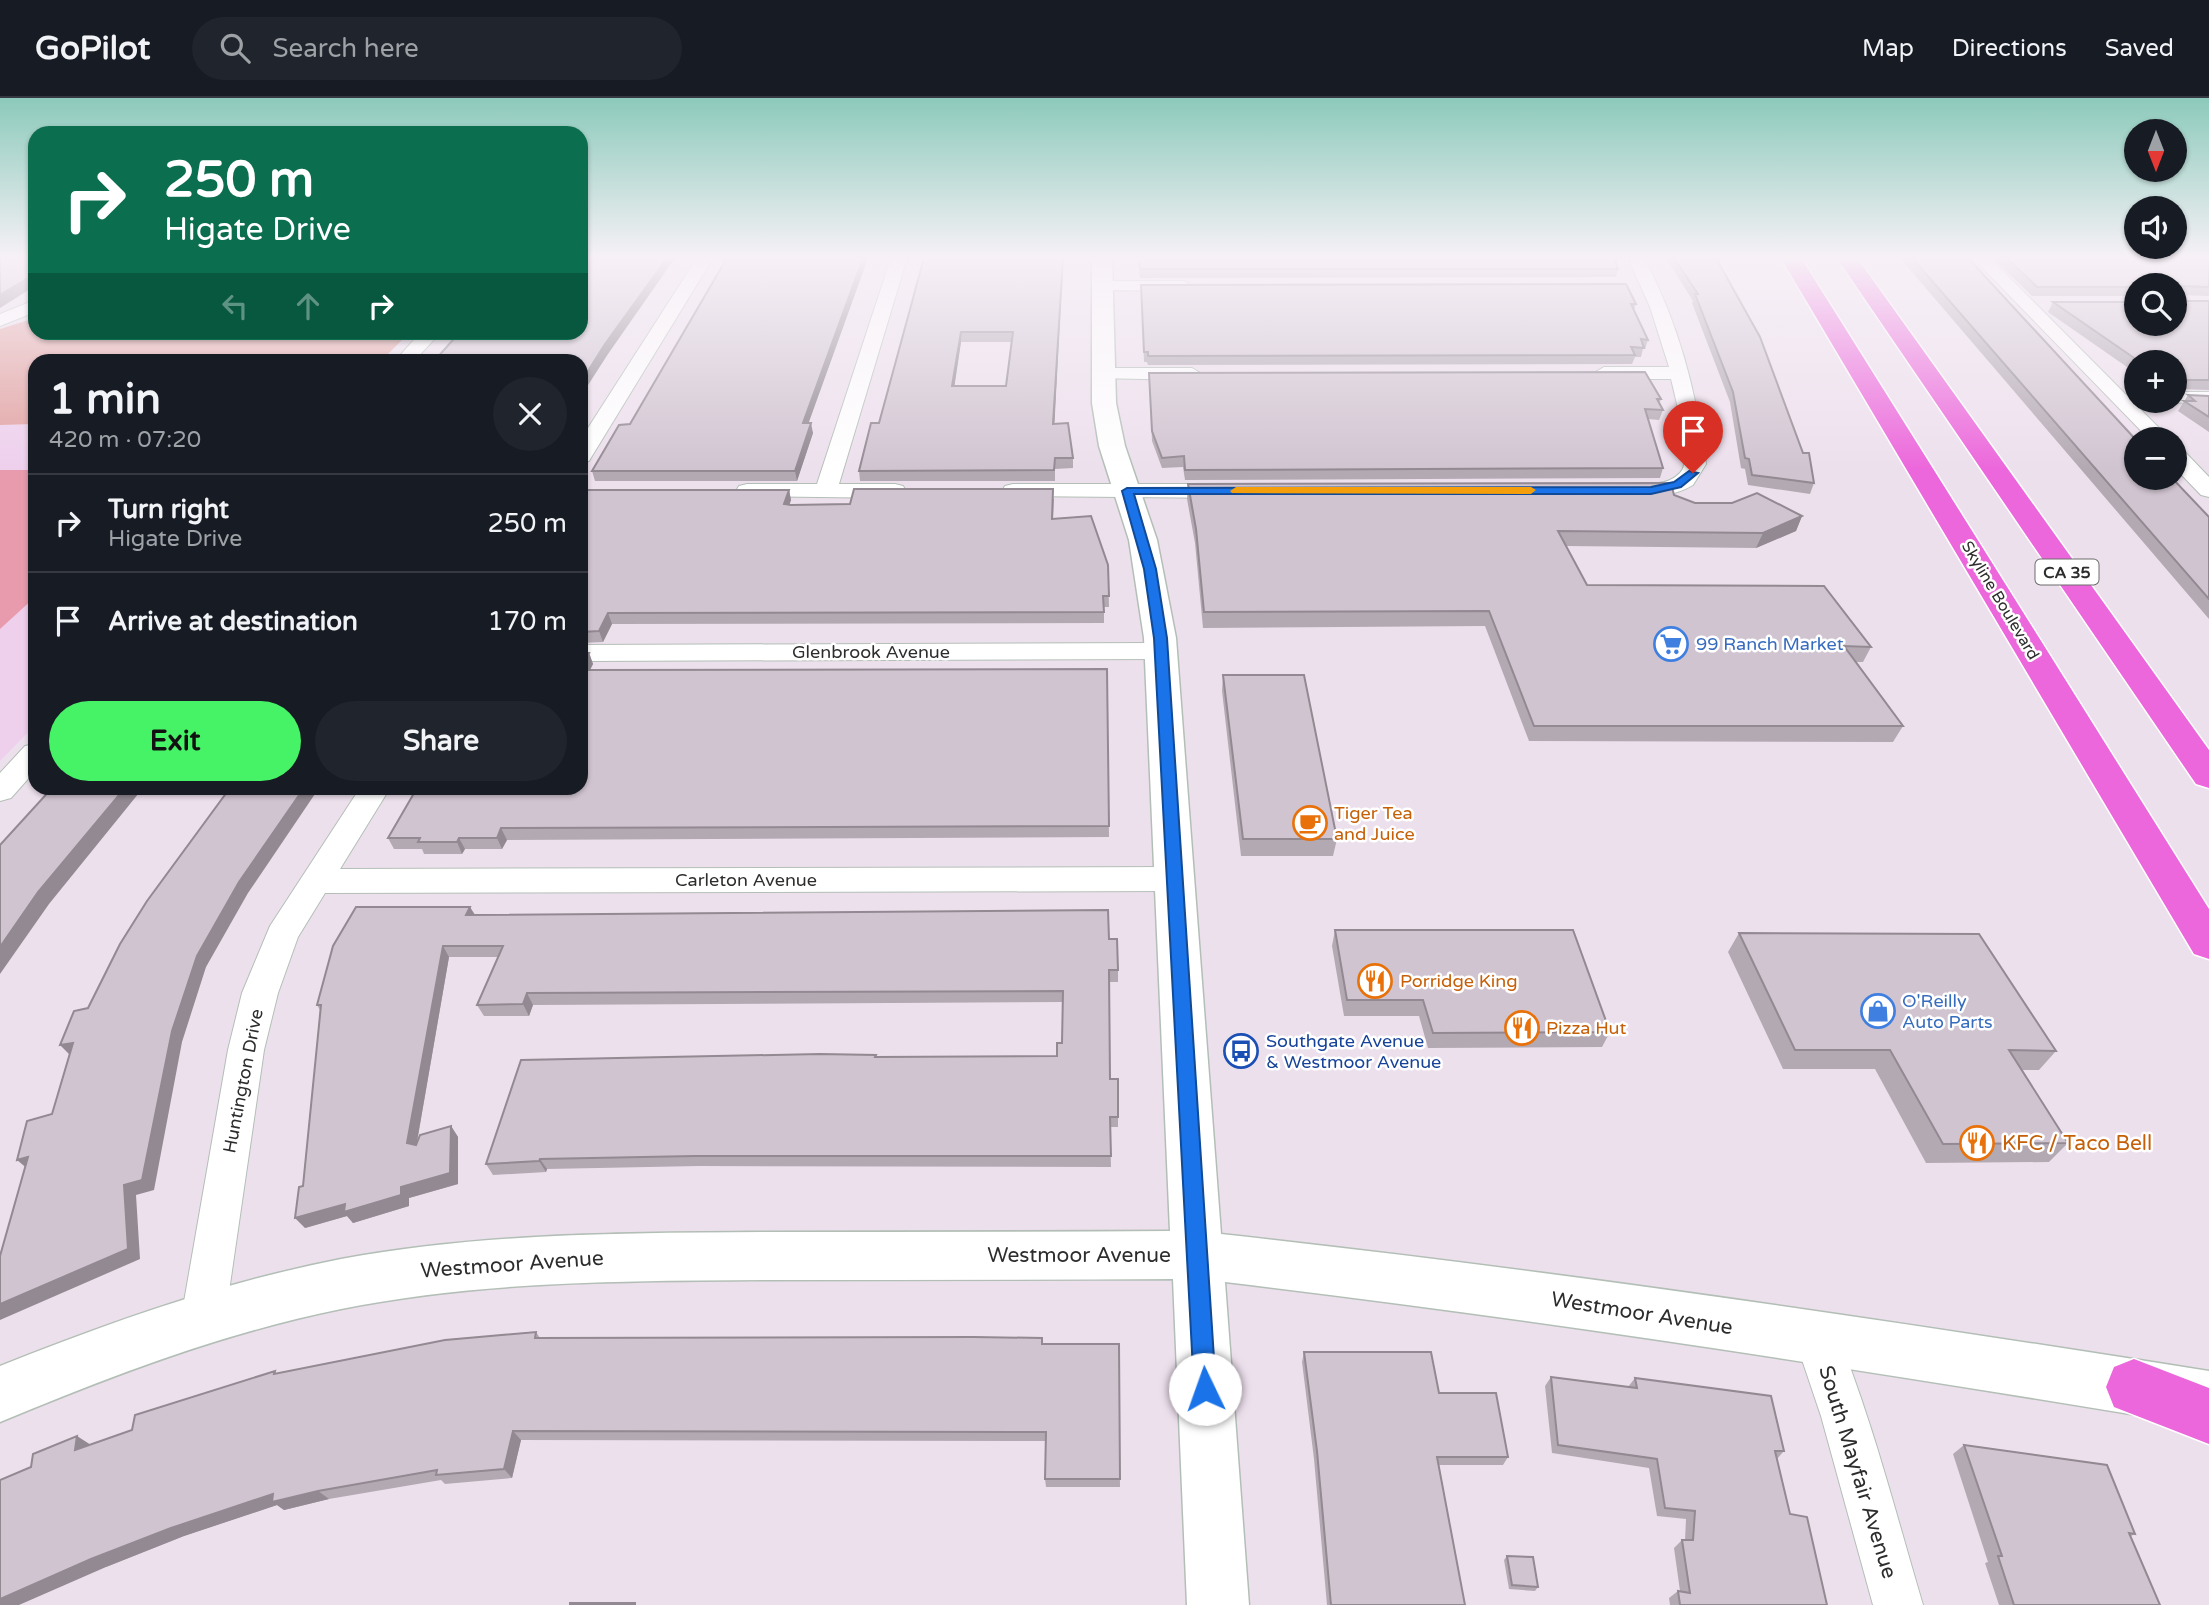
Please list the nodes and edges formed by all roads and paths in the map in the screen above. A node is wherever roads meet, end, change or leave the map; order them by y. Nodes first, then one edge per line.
1 (661, 328) edge
2 (878, 328) edge
3 (1102, 328) edge
4 (1662, 328) edge
5 (1834, 328) edge
6 (1896, 328) edge
7 (2054, 328) edge
8 (424, 340) edge
9 (411, 354) edge
10 (1213, 373) edge
11 (1585, 373) edge
12 (1681, 373) junction
13 (1102, 374) junction
14 (2124, 394) edge
15 (2187, 398) edge
16 (2209, 398) edge
17 (2140, 413) edge
18 (2151, 427) edge
19 (588, 445) edge
20 (2187, 467) edge
21 (1601, 490) edge
22 (2209, 490) edge
23 (731, 491) edge
24 (826, 491) junction
25 (922, 491) edge
26 (990, 491) edge
27 (1127, 491) junction
28 (1253, 491) edge
29 (1161, 651) junction
30 (588, 653) edge
31 (28, 761) edge
32 (2209, 776) edge
33 (0, 791) edge
34 (371, 795) edge
35 (1176, 879) junction
36 (317, 881) junction
37 (2209, 943) edge
38 (1197, 1255) junction
39 (203, 1319) junction
40 (1817, 1339) junction
41 (2134, 1387) junction
42 (0, 1394) edge
43 (2209, 1399) edge
44 (2209, 1416) edge
45 (1218, 1605) edge
46 (1898, 1605) edge

1 - 19 street
2 - 24 street
3 - 13 street
4 - 12 street
5 - 37 main road, Skyline Boulevard
6 - 32 main road, CA 35
7 - 14 street
8 - 9 street
10 - 13 street
11 - 12 street
12 - 21 street
13 - 27 street
15 - 16 street
17 - 18 street
20 - 22 street
23 - 24 street
24 - 25 street
26 - 27 street
27 - 28 street
27 - 29 street
29 - 30 street, Glenbrook Avenue
29 - 35 street
31 - 33 street
34 - 36 street, Huntington Drive
35 - 36 street, Carleton Avenue
35 - 38 street
36 - 39 street, Huntington Drive
38 - 39 street, Westmoor Avenue
38 - 40 street, Westmoor Avenue
38 - 45 street
39 - 42 street, Westmoor Avenue
40 - 41 street, Westmoor Avenue
40 - 46 street, South Mayfair Avenue
41 - 43 street, Westmoor Avenue
41 - 44 main road

